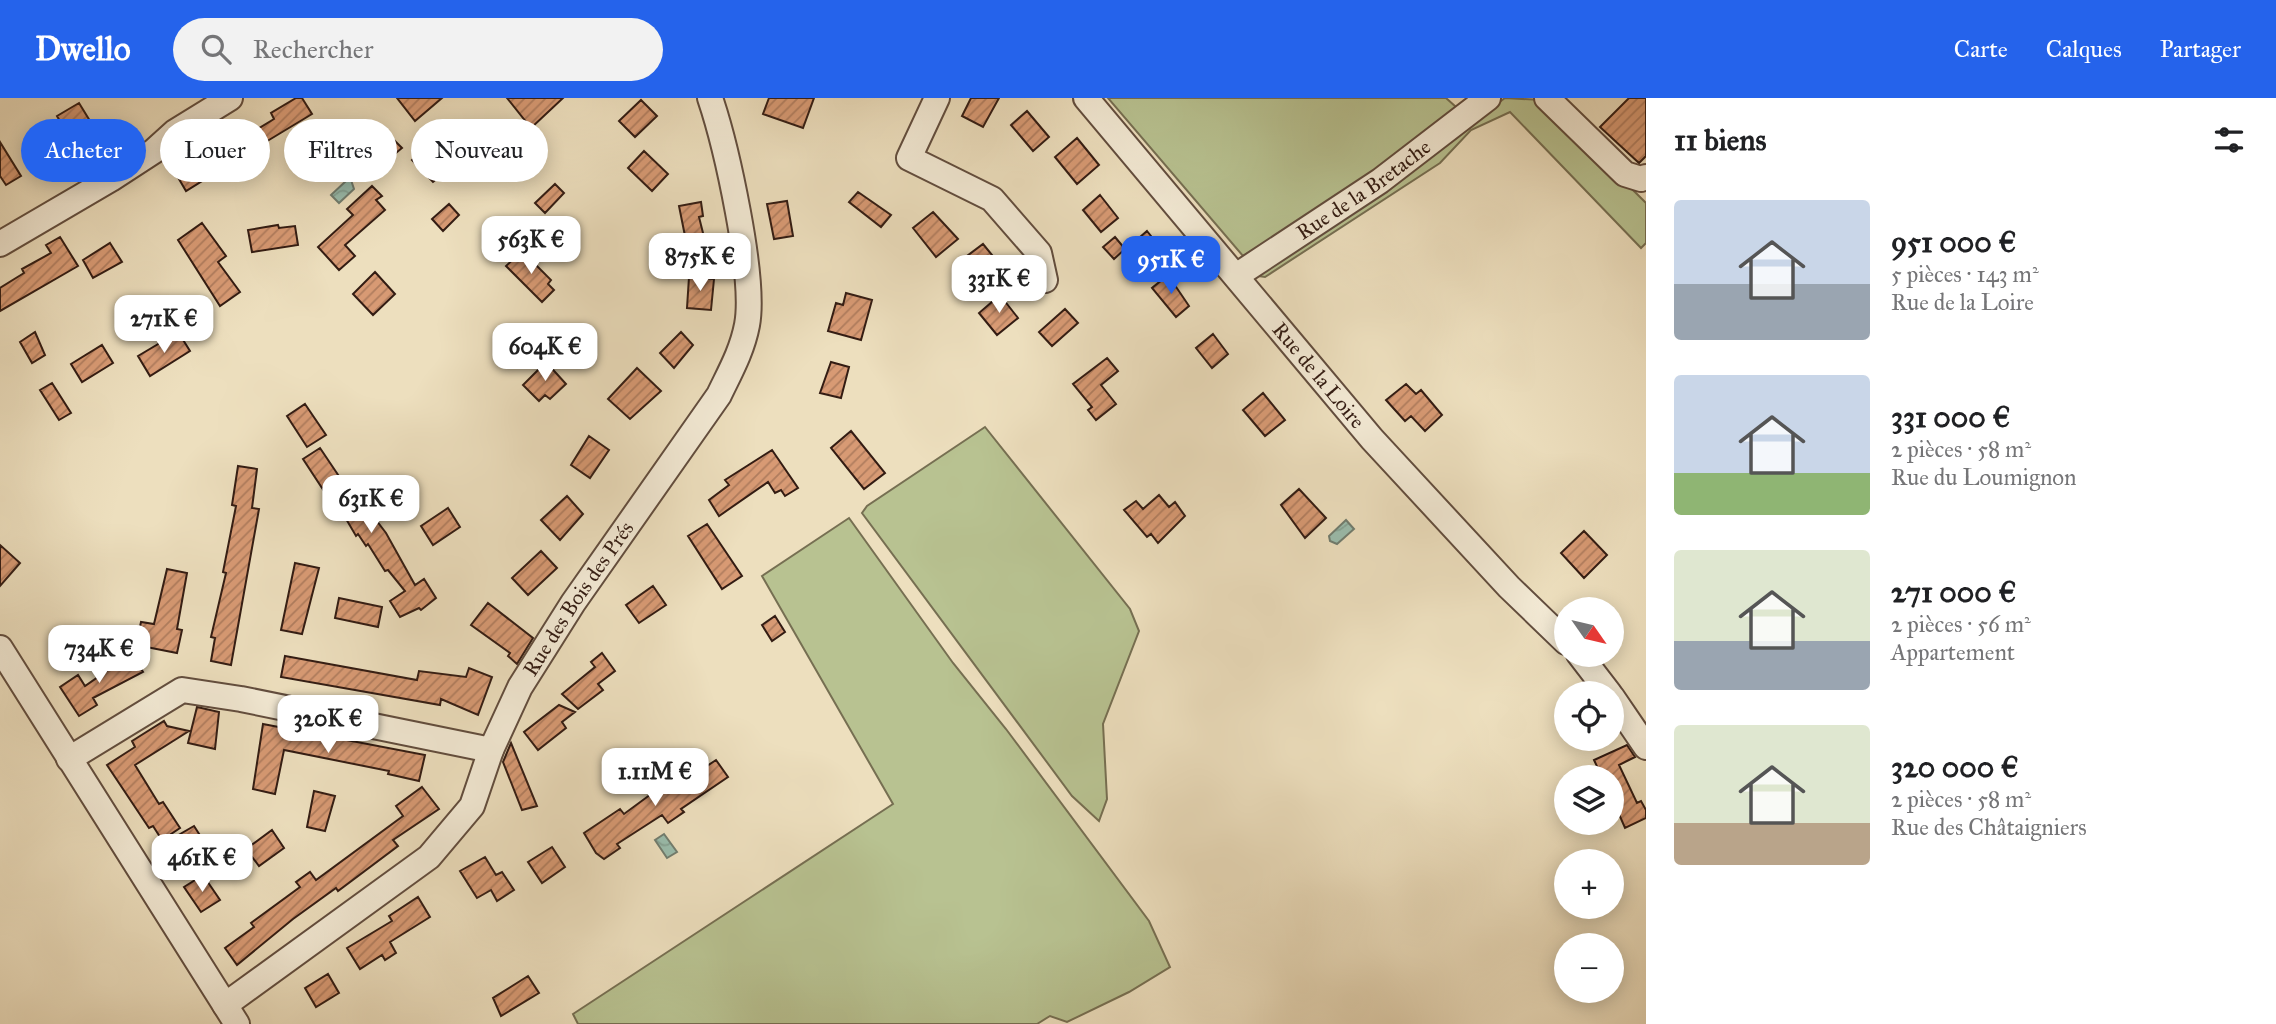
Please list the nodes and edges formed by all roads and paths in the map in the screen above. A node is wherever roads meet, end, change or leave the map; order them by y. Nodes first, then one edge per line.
1 (230, 98) edge
2 (710, 98) edge
3 (937, 98) edge
4 (1086, 98) edge
5 (1488, 98) edge
6 (1547, 98) edge
7 (1646, 177) edge
8 (0, 244) edge
9 (1236, 275) junction
10 (1045, 280) dead end
11 (1554, 630) edge
12 (0, 648) edge
13 (1589, 667) edge
14 (1599, 681) edge
15 (1624, 715) edge
16 (1646, 747) edge
17 (491, 750) junction
18 (69, 759) junction
19 (231, 1014) edge

1 - 8 street
2 - 17 street, Rue des Bois des Prés
3 - 10 street
4 - 9 street, Rue de la Loire
5 - 9 street, Rue de la Bretache
6 - 7 street
9 - 11 street, Rue de la Loire
12 - 18 street
13 - 14 street
15 - 16 street
17 - 18 street
17 - 19 street, Rue des Bois des Prés
18 - 19 street

